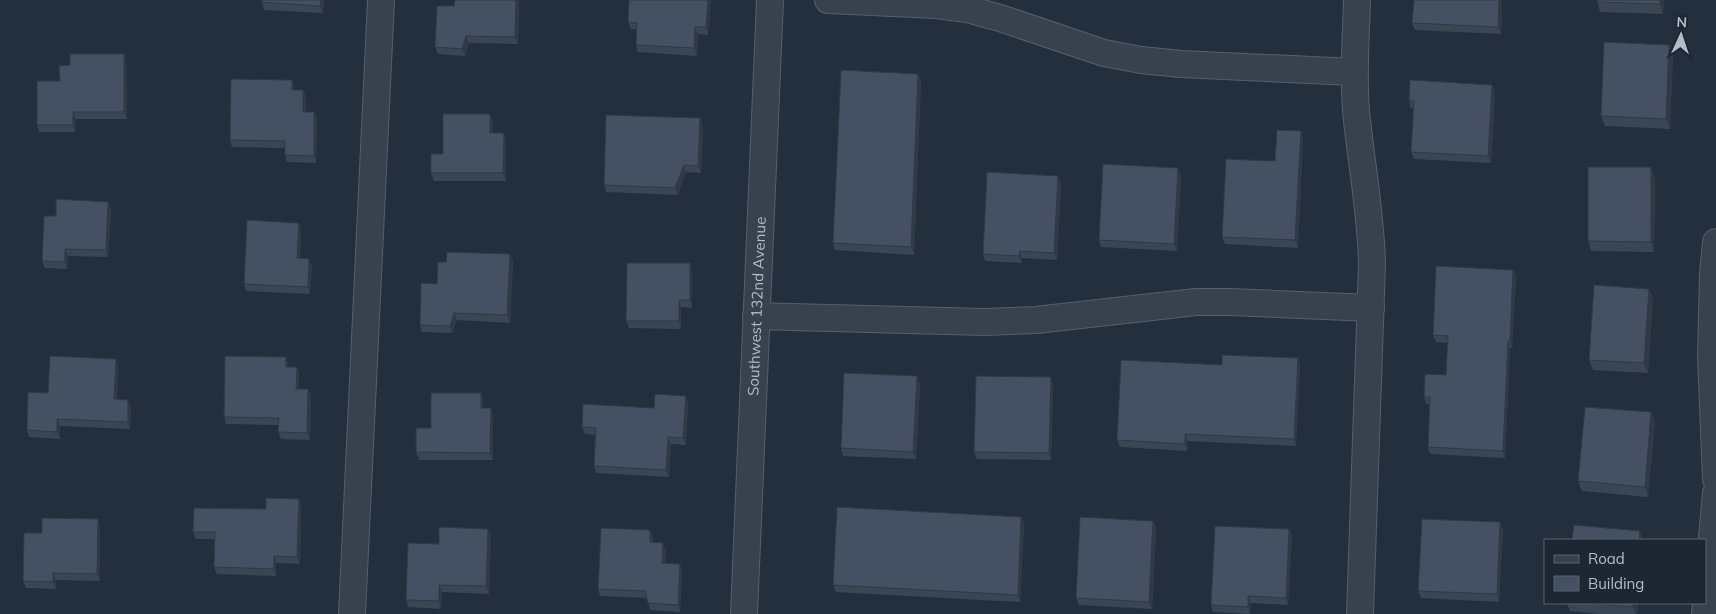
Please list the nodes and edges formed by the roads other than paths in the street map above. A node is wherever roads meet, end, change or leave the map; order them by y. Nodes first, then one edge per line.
1 (381, 0) edge
2 (770, 0) edge
3 (828, 0) edge
4 (1357, 0) edge
5 (1354, 72) junction
6 (1716, 242) edge
7 (1371, 308) junction
8 (756, 316) junction
9 (1716, 479) edge
10 (1716, 493) edge
11 (1706, 603) edge
12 (352, 614) edge
13 (744, 614) edge
14 (1360, 614) edge

1 - 12 street
2 - 8 street, Southwest 132nd Avenue
3 - 5 street
4 - 5 street
5 - 7 street
6 - 9 street
7 - 8 street
7 - 14 street
8 - 13 street, Southwest 132nd Avenue
10 - 11 street

